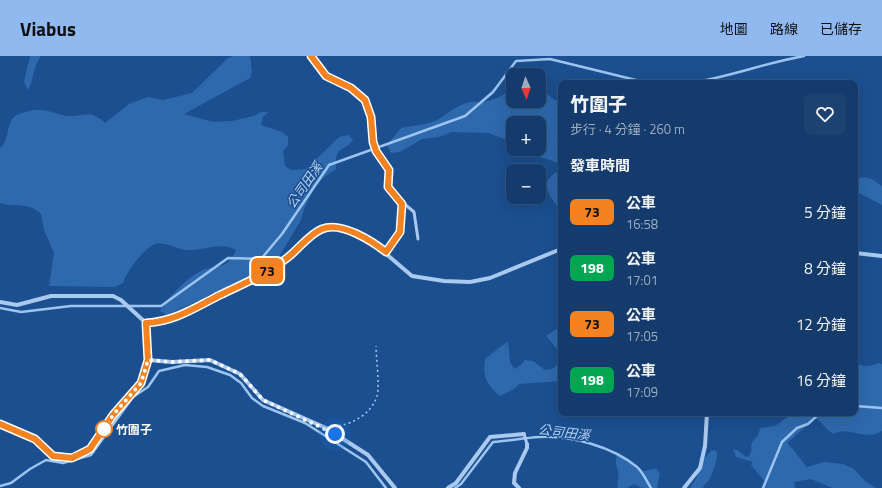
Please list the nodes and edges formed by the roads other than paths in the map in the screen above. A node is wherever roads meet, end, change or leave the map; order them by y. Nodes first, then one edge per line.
1 (311, 56) edge
2 (398, 199) junction
3 (418, 239) dead end
4 (558, 250) edge
5 (386, 252) junction
6 (858, 253) edge
7 (882, 256) edge
8 (0, 302) edge
9 (144, 322) junction
10 (148, 360) junction
11 (707, 416) edge
12 (0, 424) edge
13 (524, 434) joint
14 (527, 444) joint
15 (395, 488) edge
16 (448, 488) edge
17 (519, 488) edge
18 (684, 488) edge

1 - 2 street
2 - 3 lane
2 - 5 street
4 - 5 street
5 - 9 street
6 - 7 street
8 - 9 street
9 - 10 street
10 - 12 street
10 - 15 street
11 - 18 street
13 - 14 lane
13 - 16 street
14 - 17 street

